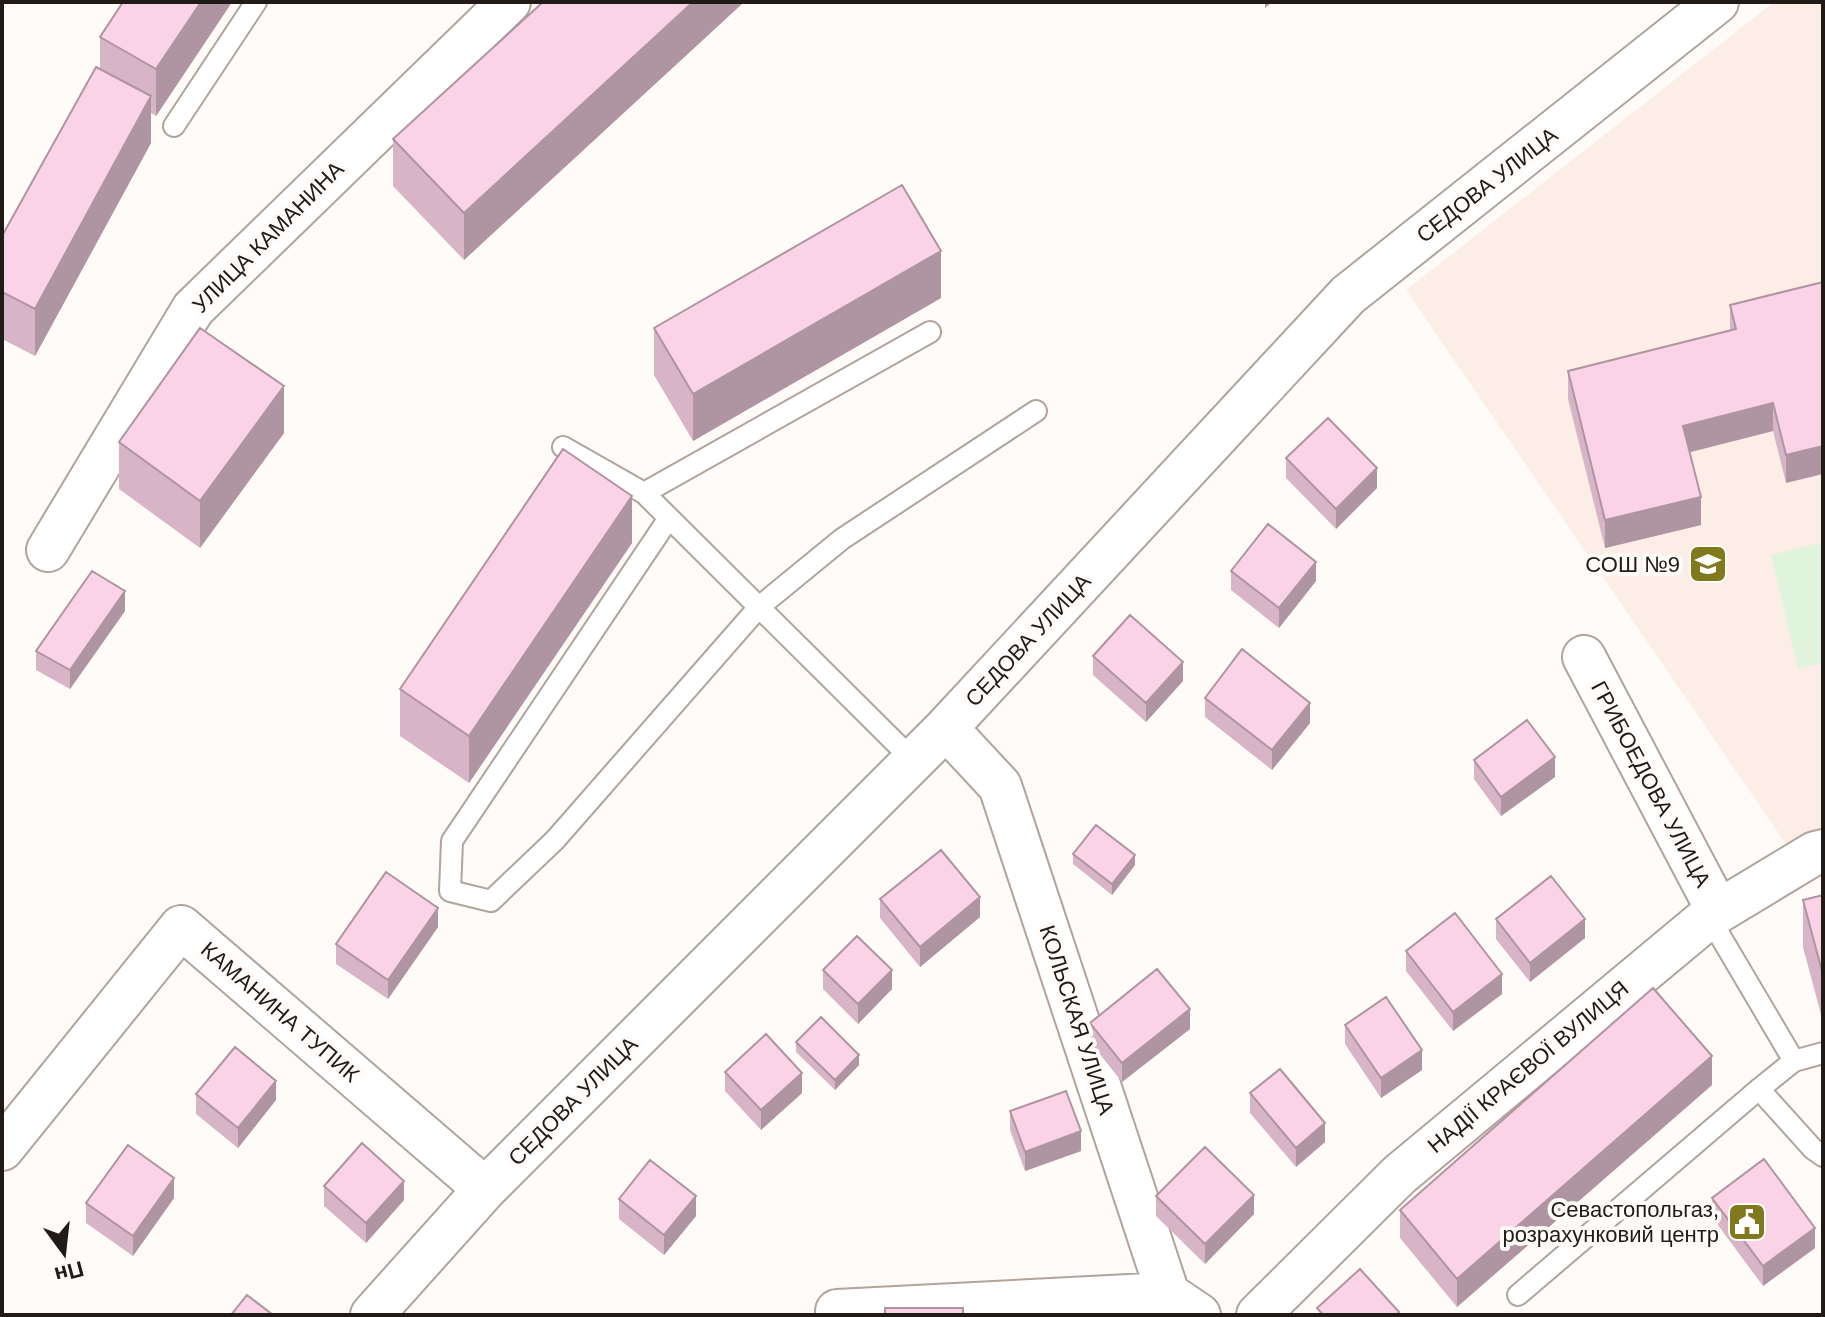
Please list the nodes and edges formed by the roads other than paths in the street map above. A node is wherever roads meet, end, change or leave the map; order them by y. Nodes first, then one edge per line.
1 (256, 2) edge
2 (509, 2) edge
3 (1717, 2) edge
4 (174, 126) dead end
5 (930, 332) dead end
6 (1036, 411) dead end
7 (563, 447) edge
8 (644, 493) junction
9 (669, 518) junction
10 (48, 550) dead end
11 (759, 607) junction
12 (1584, 657) dead end
13 (946, 728) junction
14 (914, 761) junction
15 (1823, 851) edge
16 (1713, 914) junction
17 (1823, 1053) edge
18 (1794, 1061) junction
19 (1759, 1089) junction
20 (2, 1149) edge
21 (1823, 1156) edge
22 (485, 1189) junction
23 (1518, 1295) dead end
24 (1184, 1305) edge
25 (372, 1315) edge
26 (837, 1315) edge
27 (1258, 1315) edge

1 - 4 lane
2 - 10 street, УЛИЦА КАМАНИНА
3 - 13 street, СЕДОВА УЛИЦА
5 - 8 lane
6 - 11 lane
7 - 8 lane
8 - 9 lane
9 - 11 lane
9 - 11 lane
11 - 14 lane
12 - 16 street, ГРИБОЕДОВА УЛИЦА
13 - 14 street, СЕДОВА УЛИЦА
13 - 24 street, КОЛЬСКАЯ УЛИЦА
14 - 22 street, СЕДОВА УЛИЦА
15 - 16 street, НАДІЇ КРАЄВОЇ ВУЛИЦЯ
16 - 18 lane
16 - 27 street, НАДІЇ КРАЄВОЇ ВУЛИЦЯ
17 - 18 lane
18 - 19 lane
19 - 21 lane
19 - 23 lane
20 - 22 street, КАМАНИНА ТУПИК
22 - 25 street, СЕДОВА УЛИЦА
24 - 26 street

